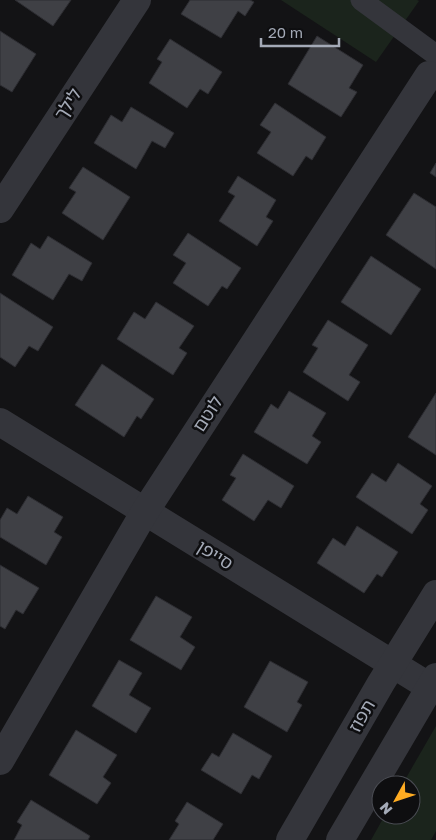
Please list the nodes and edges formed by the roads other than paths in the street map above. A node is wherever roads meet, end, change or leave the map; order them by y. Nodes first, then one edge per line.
1 (136, 0) edge
2 (361, 0) edge
3 (433, 65) edge
4 (0, 209) edge
5 (0, 422) edge
6 (145, 511) junction
7 (436, 594) edge
8 (393, 664) junction
9 (433, 682) edge
10 (0, 761) edge
11 (290, 840) edge
12 (340, 840) edge

1 - 4 street, לילך
2 - 3 street
3 - 6 street, לוטם
5 - 6 street, סייפן
6 - 8 street, סייפן
6 - 10 street, לוטם
7 - 8 street, תפוז
8 - 9 street, סייפן
8 - 11 street, תפוז
9 - 12 street

